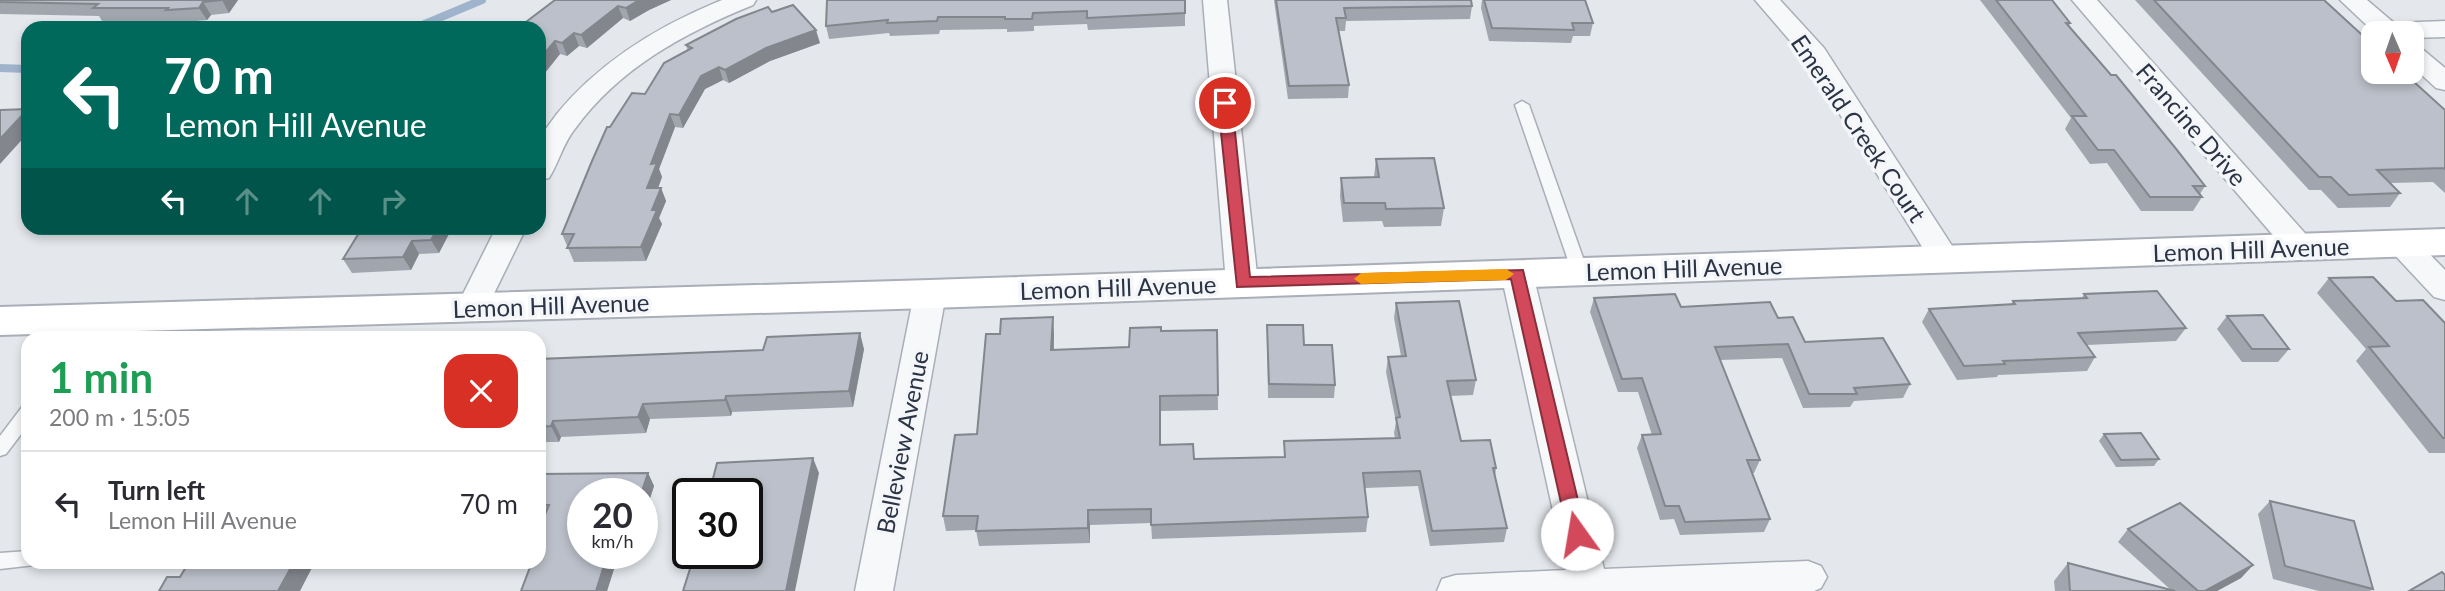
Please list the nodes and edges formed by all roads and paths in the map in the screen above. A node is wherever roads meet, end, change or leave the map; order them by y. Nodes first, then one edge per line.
1 (744, 0) edge
2 (1215, 0) edge
3 (1767, 0) edge
4 (2084, 0) edge
5 (2352, 0) edge
6 (2376, 21) edge
7 (2445, 29) edge
8 (2424, 30) edge
9 (2424, 64) edge
10 (2445, 82) edge
11 (1522, 105) dead end
12 (546, 157) edge
13 (508, 235) edge
14 (2445, 242) edge
15 (2402, 244) junction
16 (2300, 247) junction
17 (1945, 259) junction
18 (1580, 272) junction
19 (1517, 274) junction
20 (1242, 283) junction
21 (2445, 289) edge
22 (930, 294) junction
23 (472, 308) junction
24 (0, 321) edge
25 (93, 327) edge
26 (21, 421) edge
27 (0, 449) edge
28 (21, 560) edge
29 (0, 561) edge
30 (1808, 577) dead end
31 (1589, 586) junction
32 (874, 591) edge
33 (1456, 591) edge

1 - 12 street
2 - 20 street
3 - 17 street, Emerald Creek Court
4 - 16 street, Francine Drive
5 - 6 street
7 - 8 street
9 - 10 street
11 - 18 lane
13 - 23 street
14 - 15 street, Lemon Hill Avenue
15 - 16 street, Lemon Hill Avenue
15 - 21 street
16 - 17 street, Lemon Hill Avenue
17 - 18 street, Lemon Hill Avenue
18 - 19 street, Lemon Hill Avenue
19 - 20 street, Lemon Hill Avenue
19 - 31 street
20 - 22 street, Lemon Hill Avenue
22 - 23 street, Lemon Hill Avenue
22 - 32 street, Belleview Avenue
23 - 25 street, Lemon Hill Avenue
24 - 25 street, Lemon Hill Avenue
26 - 27 lane
28 - 29 lane
30 - 31 street
31 - 33 street

